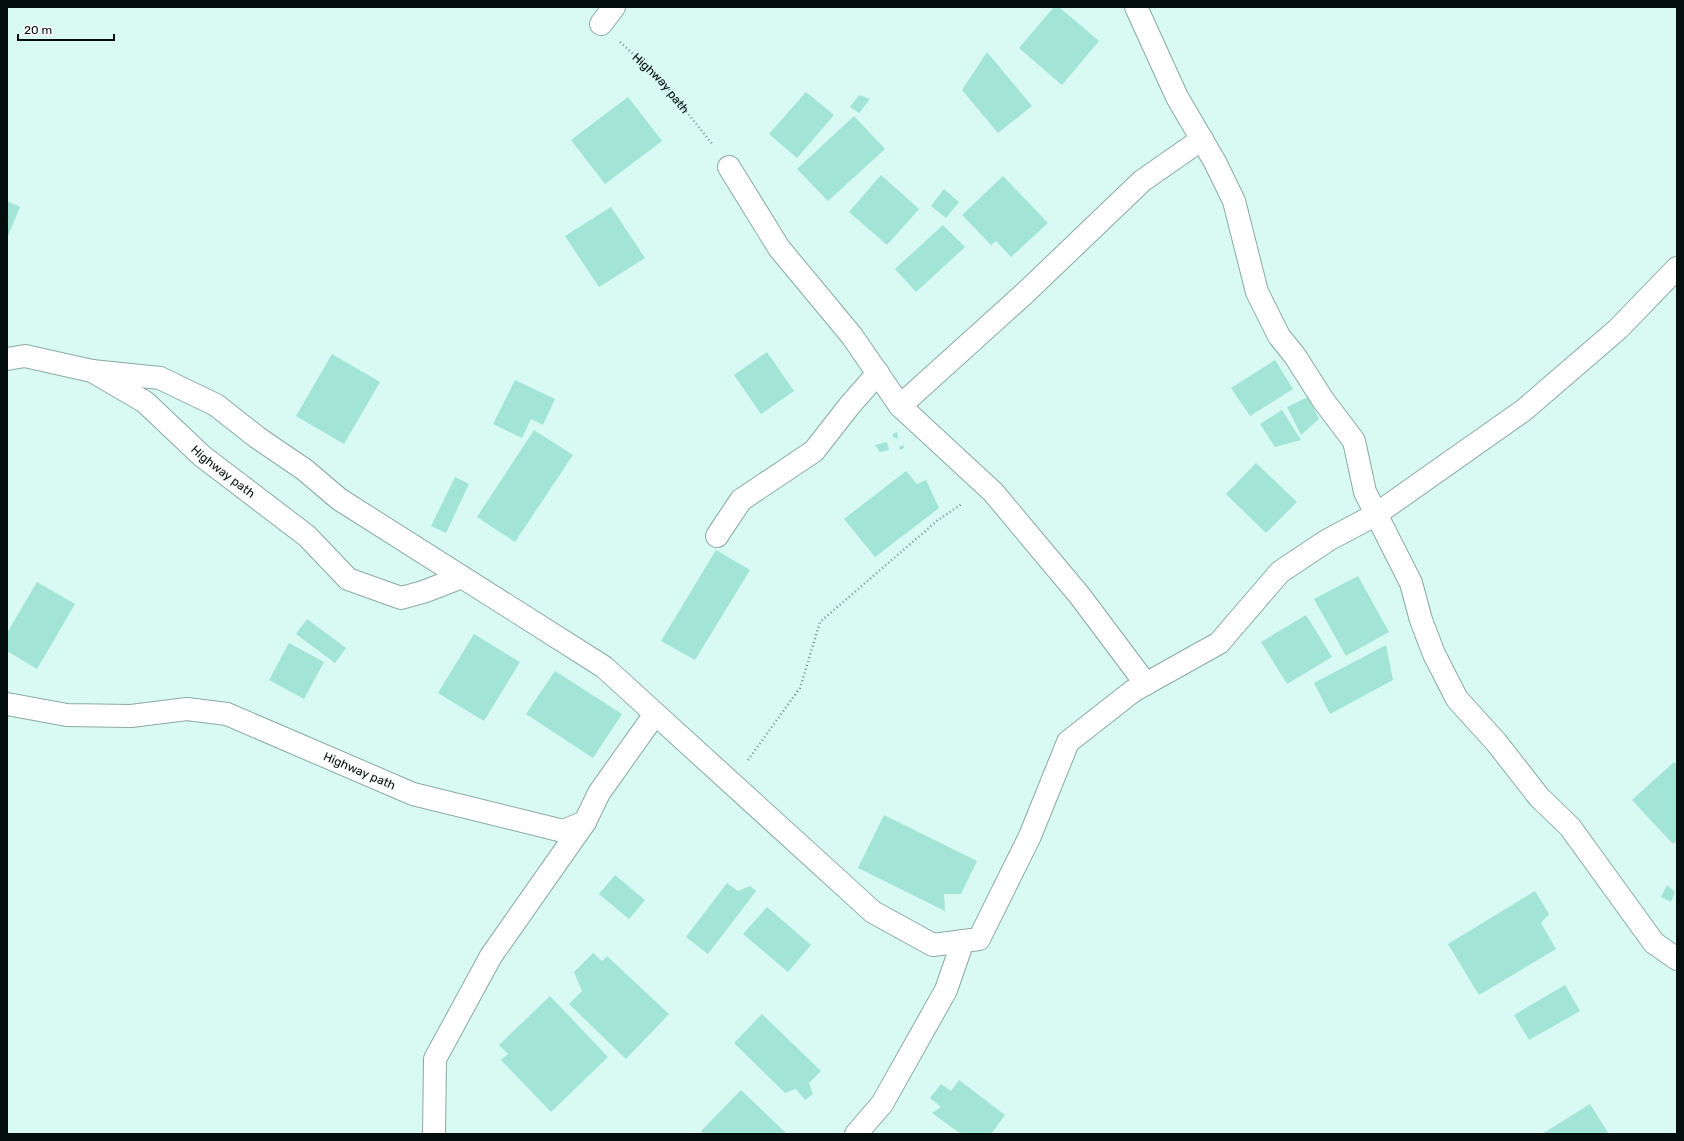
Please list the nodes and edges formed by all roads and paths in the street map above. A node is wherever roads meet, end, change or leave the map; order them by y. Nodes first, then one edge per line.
1 (614, 7) edge
2 (1136, 7) edge
3 (601, 24) joint
4 (1202, 139) junction
5 (729, 166) joint
6 (1677, 268) edge
7 (7, 359) edge
8 (92, 370) junction
9 (878, 373) junction
10 (900, 406) junction
11 (987, 486) junction
12 (1376, 515) junction
13 (717, 536) dead end
14 (462, 577) junction
15 (1146, 684) junction
16 (7, 704) edge
17 (655, 714) junction
18 (729, 781) junction
19 (585, 822) junction
20 (963, 942) junction
21 (1677, 960) edge
22 (434, 1134) edge
23 (856, 1134) edge

1 - 3 street
2 - 4 street
3 - 5 path, Highway path
4 - 10 street
4 - 12 street
5 - 9 street
6 - 12 street
7 - 8 street, Highway path
8 - 14 street, Highway path
8 - 14 street, Highway path
9 - 10 street
9 - 13 street
10 - 11 street
11 - 15 street
11 - 18 path
12 - 15 street
12 - 21 street
14 - 17 street, Highway path
15 - 20 street, Highway path
16 - 19 street, Highway path
17 - 18 street, Highway path
17 - 19 street
18 - 20 street, Highway path
19 - 22 street
20 - 23 street

